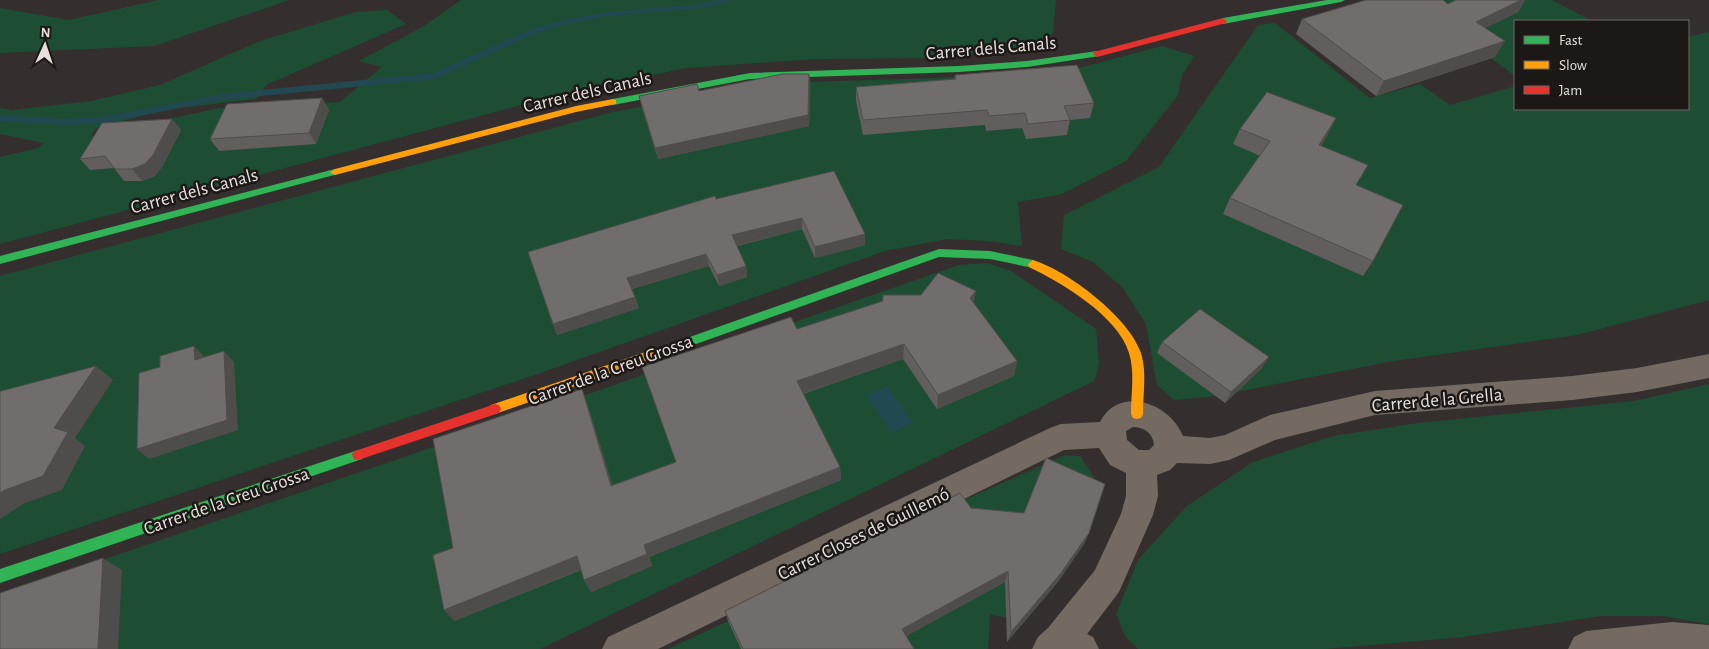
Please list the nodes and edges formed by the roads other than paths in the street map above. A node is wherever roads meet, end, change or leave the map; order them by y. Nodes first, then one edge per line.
1 (1341, 0) edge
2 (0, 260) edge
3 (1709, 366) edge
4 (1137, 414) junction
5 (1110, 435) junction
6 (1170, 449) junction
7 (1141, 464) junction
8 (0, 576) edge
9 (1709, 642) edge
10 (1064, 646) edge
11 (620, 649) edge
12 (1586, 649) edge

1 - 2 street, Carrer dels Canals
3 - 6 street, Carrer de la Grella
4 - 5 street
4 - 6 street
4 - 8 street, Carrer de la Creu Grossa
5 - 7 street
5 - 11 street, Carrer Closes de Guillemó
6 - 7 street
7 - 10 street
9 - 12 street

